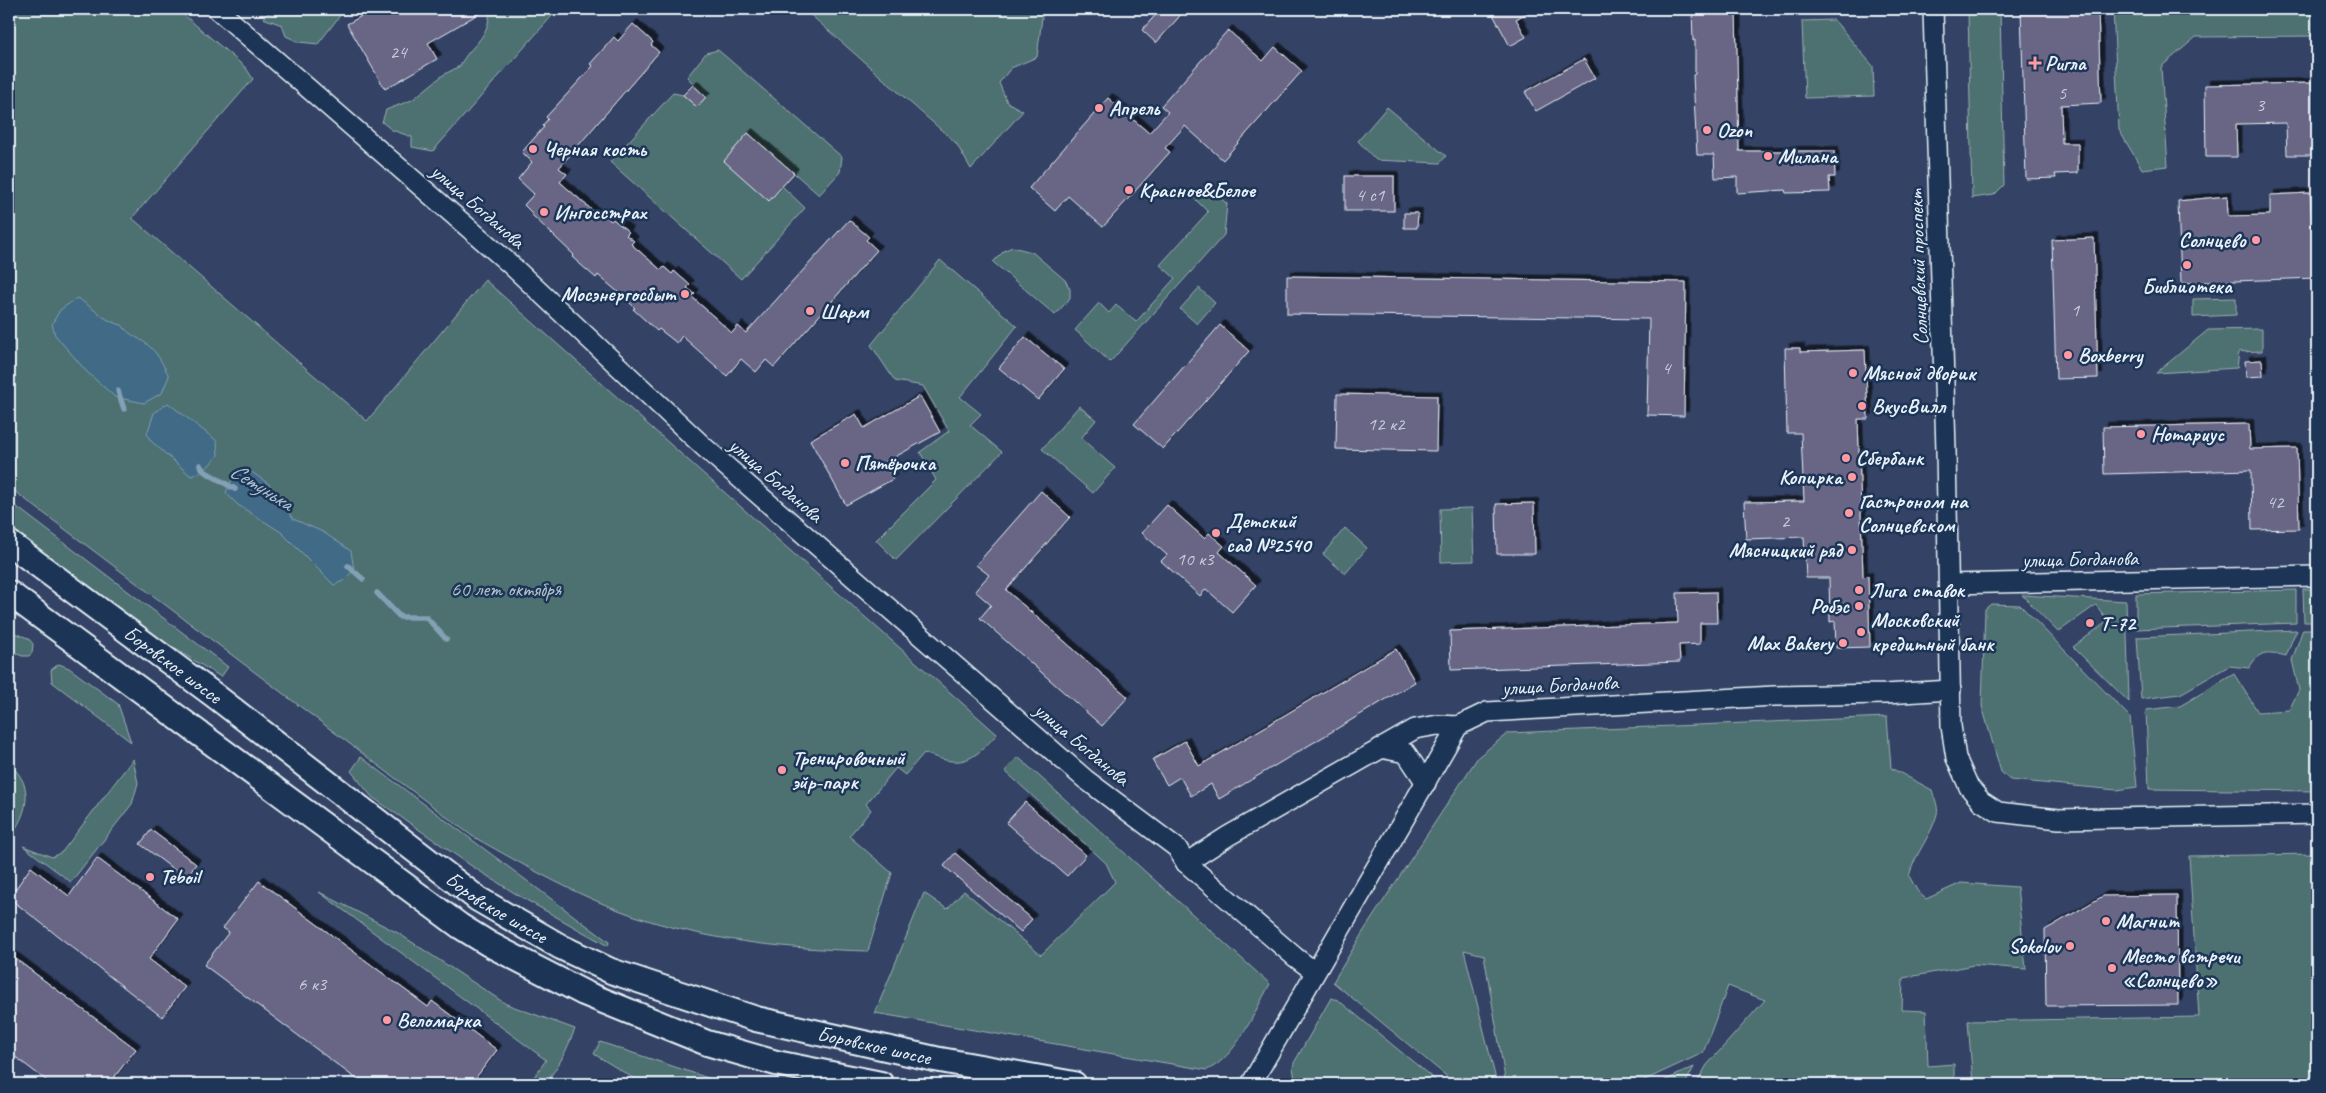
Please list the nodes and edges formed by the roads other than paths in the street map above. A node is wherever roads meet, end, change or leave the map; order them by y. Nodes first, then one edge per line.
1 (217, 9) edge
2 (1933, 9) edge
3 (9, 543) edge
4 (2317, 576) edge
5 (1949, 584) junction
6 (9, 593) edge
7 (1951, 690) junction
8 (1458, 726) junction
9 (1380, 748) junction
10 (1426, 783) junction
11 (2317, 814) edge
12 (1186, 863) junction
13 (1315, 972) junction
14 (882, 1084) edge
15 (1074, 1084) edge
16 (1251, 1084) edge

1 - 12 street, улица Богданова
2 - 5 street, Солнцевский проспект
3 - 15 main road, Боровское шоссе
4 - 5 street, улица Богданова
5 - 7 street
6 - 14 main road, Боровское шоссе
7 - 8 street, улица Богданова
7 - 11 street
8 - 9 street
8 - 10 street
9 - 10 street
9 - 12 street
10 - 13 street
12 - 13 street, улица Богданова
13 - 16 street

